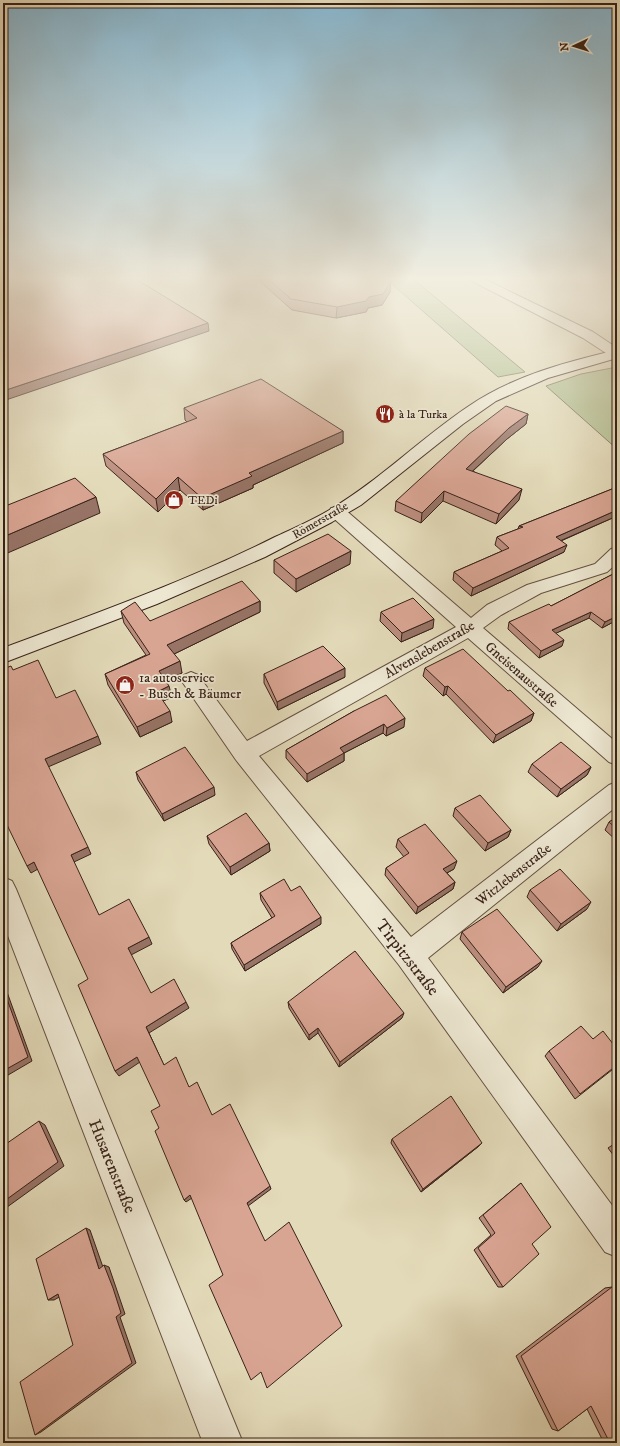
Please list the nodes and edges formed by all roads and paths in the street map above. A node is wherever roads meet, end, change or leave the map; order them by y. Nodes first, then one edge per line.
1 (604, 345) edge
2 (617, 354) edge
3 (337, 512) junction
4 (617, 553) edge
5 (470, 628) junction
6 (3, 656) edge
7 (191, 680) dead end
8 (244, 754) junction
9 (617, 756) edge
10 (617, 792) edge
11 (3, 889) edge
12 (409, 956) junction
13 (617, 1240) edge
14 (223, 1443) edge

1 - 2 street
2 - 3 street, Römerstraße
3 - 5 street, Gneisenaustraße
3 - 6 street, Römerstraße
4 - 5 street, Alvenslebenstraße
5 - 8 street, Alvenslebenstraße
5 - 9 street, Gneisenaustraße
7 - 8 street, Tirpitzstraße
8 - 12 street, Tirpitzstraße
10 - 12 street, Witzlebenstraße
11 - 14 street, Husarenstraße
12 - 13 street, Tirpitzstraße

